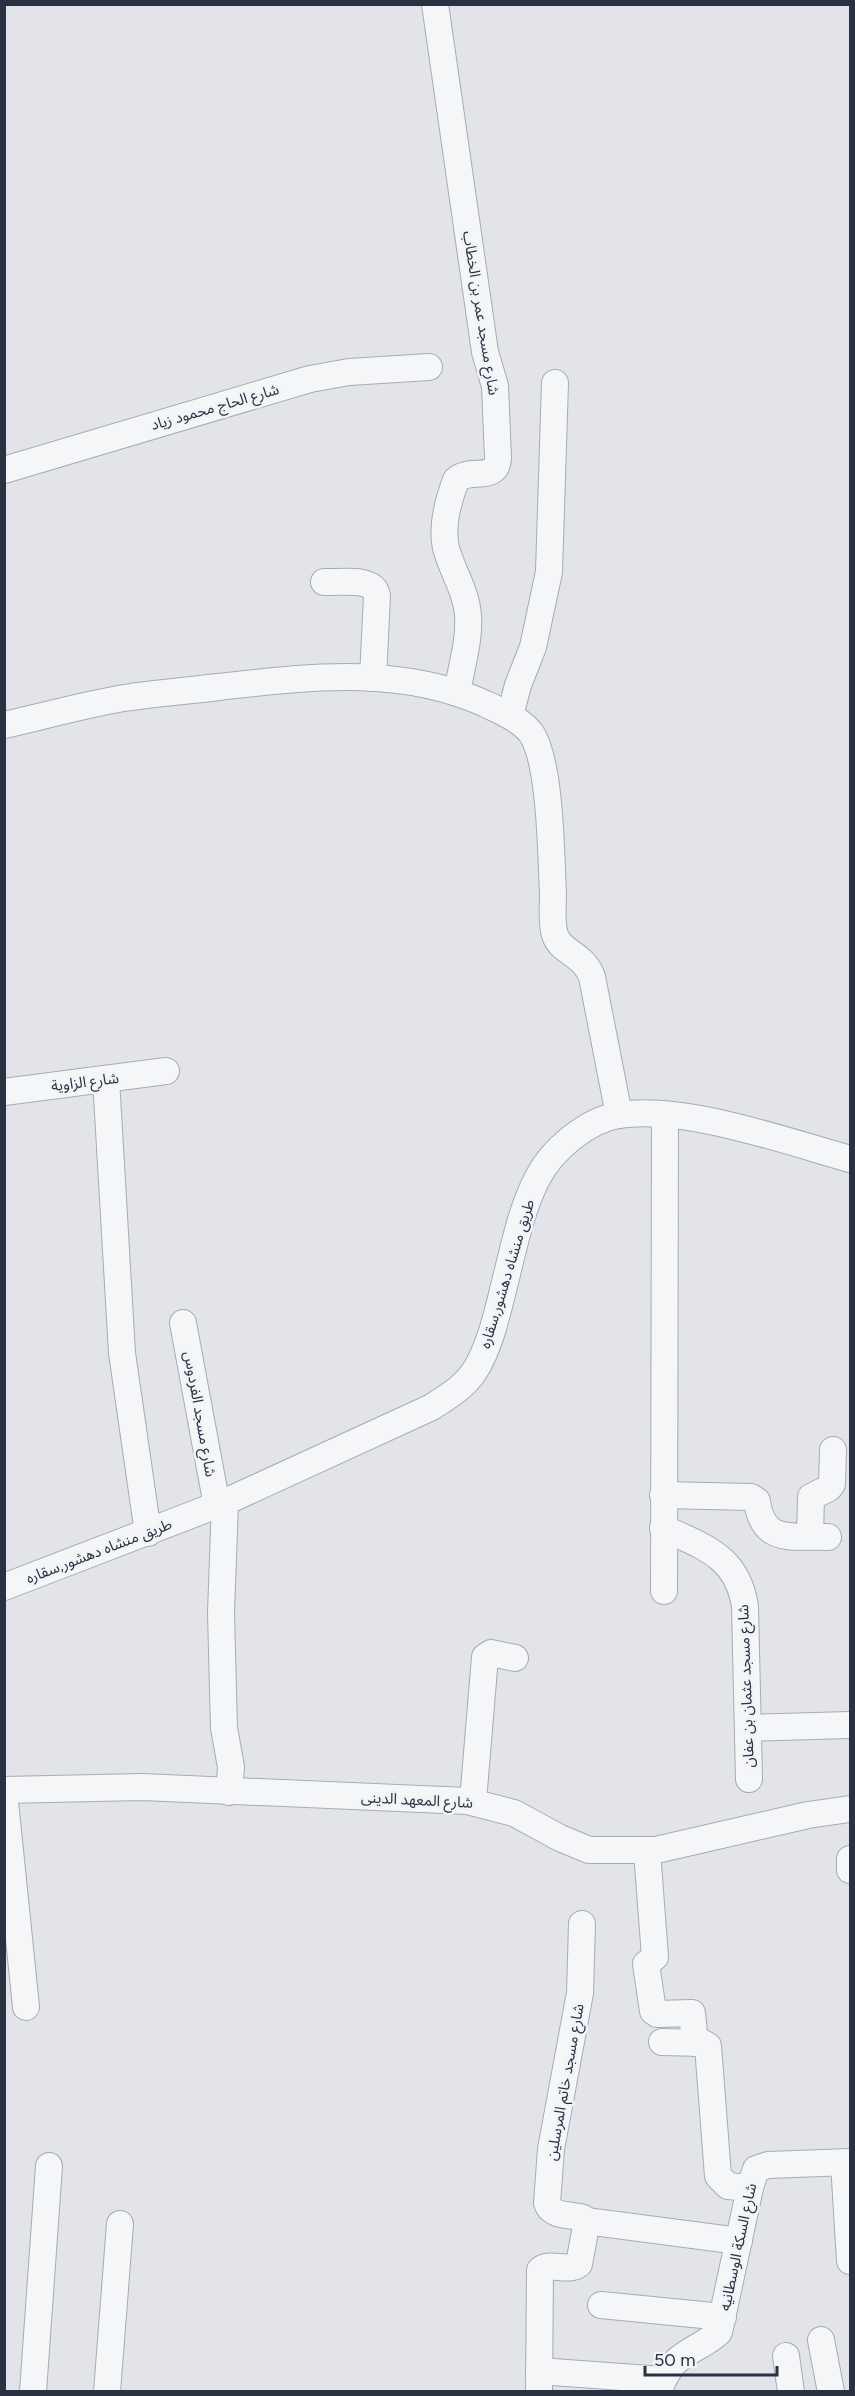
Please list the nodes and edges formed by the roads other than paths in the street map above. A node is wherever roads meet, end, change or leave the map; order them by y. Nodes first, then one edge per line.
1 (435, 4) edge
2 (429, 367) dead end
3 (555, 383) dead end
4 (4, 470) edge
5 (324, 582) dead end
6 (373, 678) junction
7 (457, 693) junction
8 (510, 716) junction
9 (4, 725) edge
10 (166, 1071) dead end
11 (106, 1079) junction
12 (4, 1092) edge
13 (619, 1115) junction
14 (665, 1115) junction
15 (850, 1159) edge
16 (183, 1323) dead end
17 (833, 1450) dead end
18 (663, 1495) junction
19 (221, 1504) junction
20 (663, 1528) junction
21 (148, 1533) junction
22 (4, 1587) edge
23 (664, 1591) dead end
24 (515, 1658) dead end
25 (850, 1725) edge
26 (748, 1728) junction
27 (749, 1779) dead end
28 (4, 1791) edge
29 (229, 1792) junction
30 (473, 1802) junction
31 (850, 1809) edge
32 (646, 1851) junction
33 (850, 1859) edge
34 (850, 1870) edge
35 (582, 1924) dead end
36 (26, 2007) dead end
37 (662, 2042) dead end
38 (695, 2043) junction
39 (847, 2162) edge
40 (49, 2166) dead end
41 (750, 2188) junction
42 (849, 2220) edge
43 (586, 2221) junction
44 (120, 2224) dead end
45 (739, 2241) junction
46 (850, 2261) edge
47 (601, 2305) dead end
48 (723, 2317) junction
49 (821, 2340) dead end
50 (786, 2356) dead end
51 (539, 2381) edge
52 (661, 2386) edge
53 (33, 2391) edge
54 (108, 2391) edge
55 (791, 2391) edge
56 (831, 2391) edge

1 - 7 street, شارع مسجد عمر بن الخطاب
2 - 4 street, شارع الحاج محمود زياد
3 - 8 street
5 - 6 street
6 - 7 street
6 - 9 street
7 - 8 street
8 - 13 street
10 - 11 street, شارع الزاوية
11 - 12 street, شارع الزاوية
11 - 21 street
13 - 14 street, طريق منشاه دهشور,سقاره
13 - 19 street, طريق منشاه دهشور,سقاره
14 - 15 street, طريق منشاه دهشور,سقاره
14 - 18 street
16 - 19 street, شارع مسجد الفردوس
17 - 18 street
18 - 20 street
19 - 21 street, طريق منشاه دهشور,سقاره
19 - 29 street, شارع مسجد الفردوس
20 - 23 street
20 - 26 street, شارع مسجد عثمان بن عفان
21 - 22 street, طريق منشاه دهشور,سقاره
24 - 30 street
25 - 26 street
26 - 27 street, شارع مسجد عثمان بن عفان
28 - 29 street, شارع المعهد الدينى
28 - 36 street
29 - 30 street, شارع المعهد الدينى
30 - 32 street, شارع المعهد الدينى
31 - 32 street, شارع المعهد الدينى
32 - 38 street
33 - 34 street
35 - 43 street, شارع مسجد خاتم المرسلين
37 - 38 street
38 - 41 street
39 - 41 street, شارع السكة الوسطانيه
39 - 42 street
40 - 53 street
41 - 45 street, شارع السكة الوسطانيه
42 - 46 street
43 - 45 street
43 - 51 street
44 - 54 street
45 - 48 street, شارع السكة الوسطانيه
47 - 48 street
48 - 52 street, شارع السكة الوسطانيه
49 - 56 street
50 - 55 street
51 - 52 street

